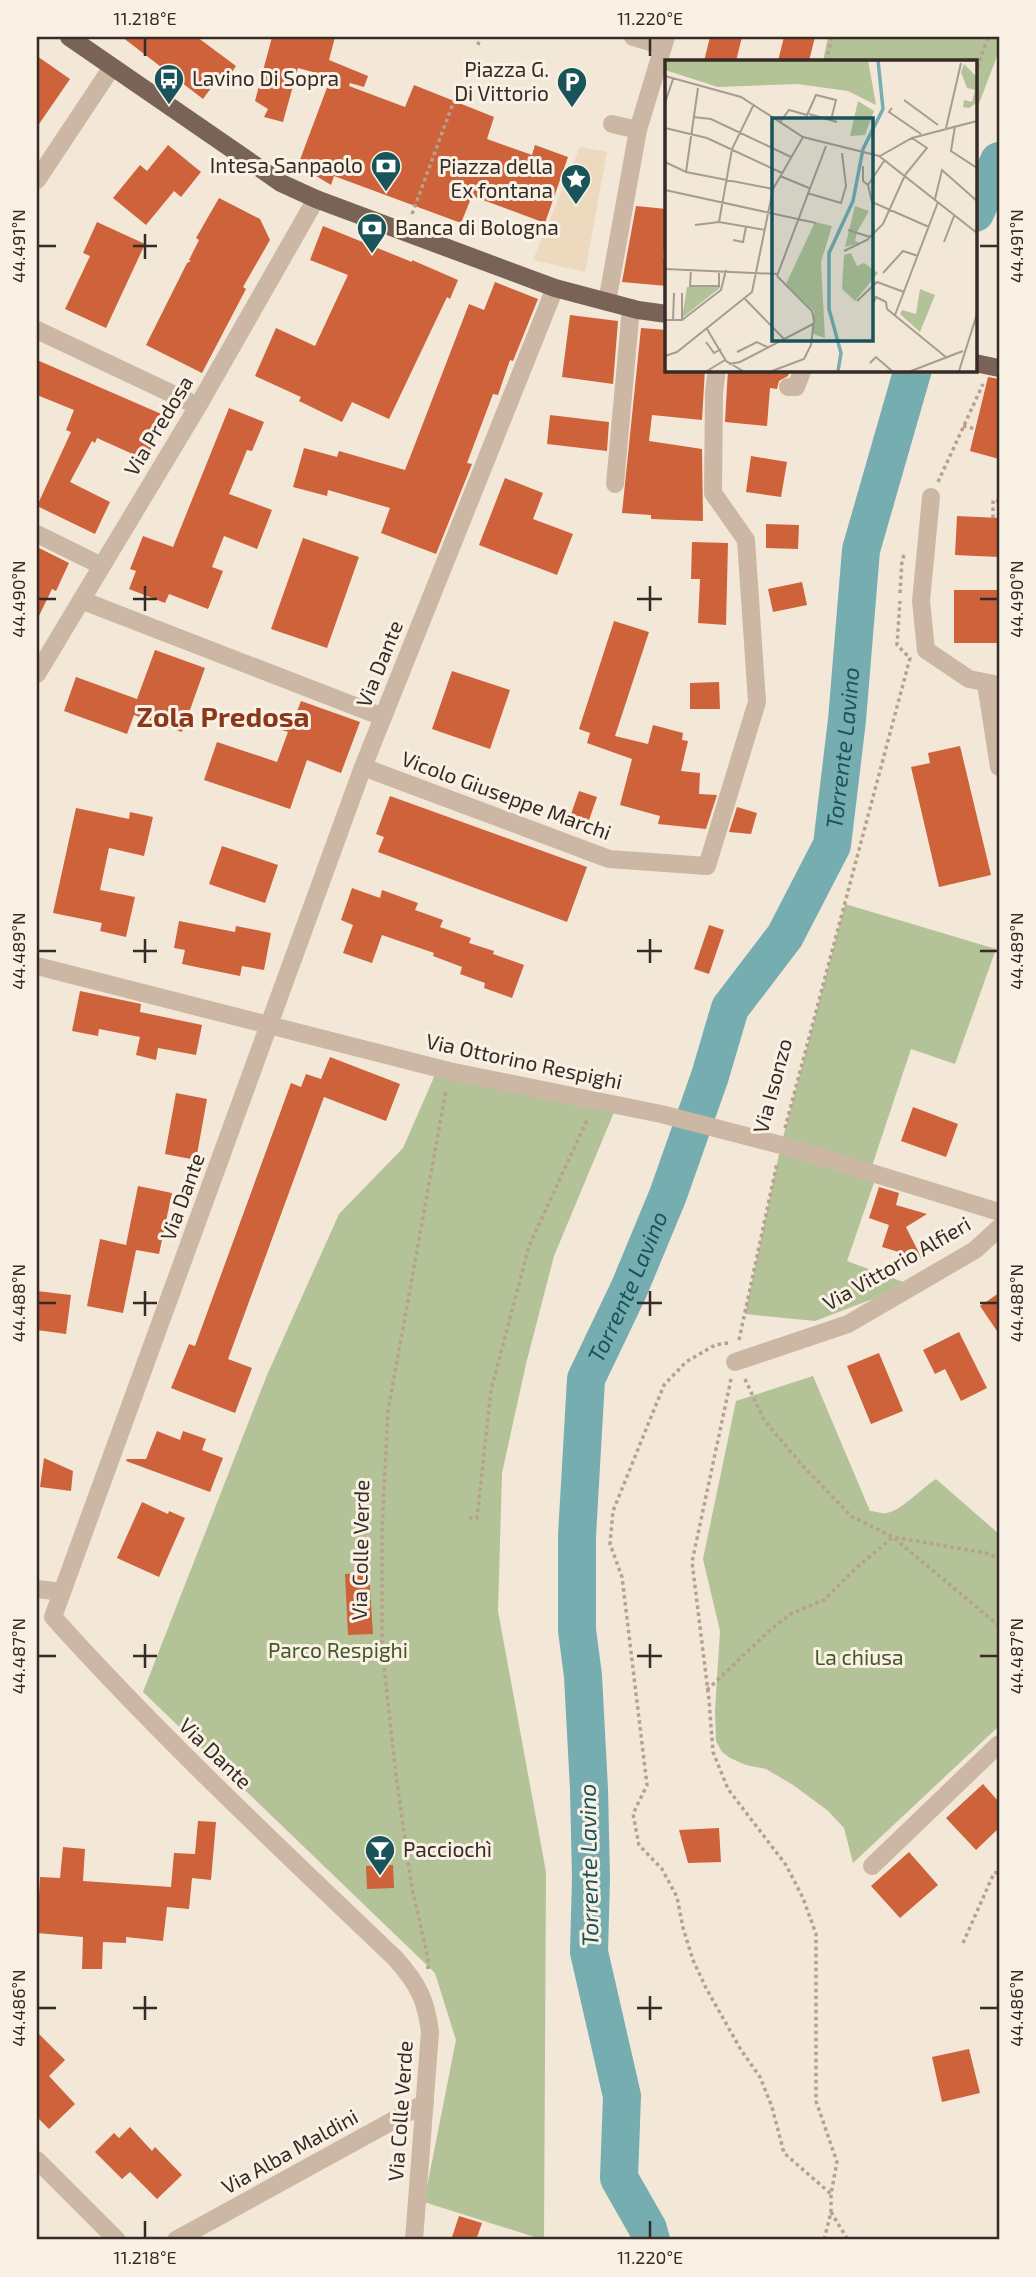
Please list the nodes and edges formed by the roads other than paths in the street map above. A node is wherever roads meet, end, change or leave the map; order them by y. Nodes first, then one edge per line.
1 (633, 37) edge
2 (80, 40) edge
3 (665, 41) edge
4 (112, 66) junction
5 (612, 124) dead end
6 (638, 130) junction
7 (37, 180) edge
8 (316, 199) junction
9 (555, 288) junction
10 (607, 302) junction
11 (631, 308) junction
12 (665, 314) edge
13 (37, 330) edge
14 (717, 371) edge
15 (802, 371) edge
16 (788, 387) dead end
17 (198, 405) junction
18 (615, 484) dead end
19 (931, 497) road end
20 (37, 534) edge
21 (102, 566) junction
22 (81, 600) junction
23 (37, 674) edge
24 (993, 685) edge
25 (383, 717) junction
26 (363, 767) junction
27 (999, 767) edge
28 (37, 965) edge
29 (270, 1025) junction
30 (999, 1212) edge
31 (999, 1228) edge
32 (735, 1362) road end
33 (37, 1589) edge
34 (62, 1592) junction
35 (45, 1616) edge
36 (999, 1744) edge
37 (872, 1866) dead end
38 (427, 2007) joint
39 (425, 2103) junction
40 (37, 2160) edge
41 (117, 2240) edge
42 (176, 2240) edge
43 (414, 2240) edge

1 - 3 street
2 - 4 main road
3 - 6 street
4 - 7 street
4 - 8 main road
5 - 6 street
6 - 10 street
8 - 9 main road
8 - 17 street, Via Predosa
9 - 10 main road
9 - 25 street, Via Dante
10 - 11 main road
11 - 12 main road
11 - 18 street
13 - 17 street
14 - 26 street, Vicolo Giuseppe Marchi
15 - 16 street
17 - 21 street, Via Predosa
19 - 24 street
20 - 21 street
21 - 22 street, Via Predosa
22 - 23 street, Via Predosa
22 - 25 street
24 - 27 street
25 - 26 street, Via Dante
26 - 29 street, Via Dante
28 - 29 street, Via Ottorino Respighi
29 - 30 street, Via Ottorino Respighi
29 - 34 street, Via Dante
31 - 32 street, Via Vittorio Alfieri
33 - 34 street
34 - 35 street, Via Dante
35 - 38 street, Via Dante
36 - 37 street
38 - 39 street, Via Colle Verde
39 - 42 street, Via Alba Maldini
39 - 43 street, Via Colle Verde
40 - 41 street

